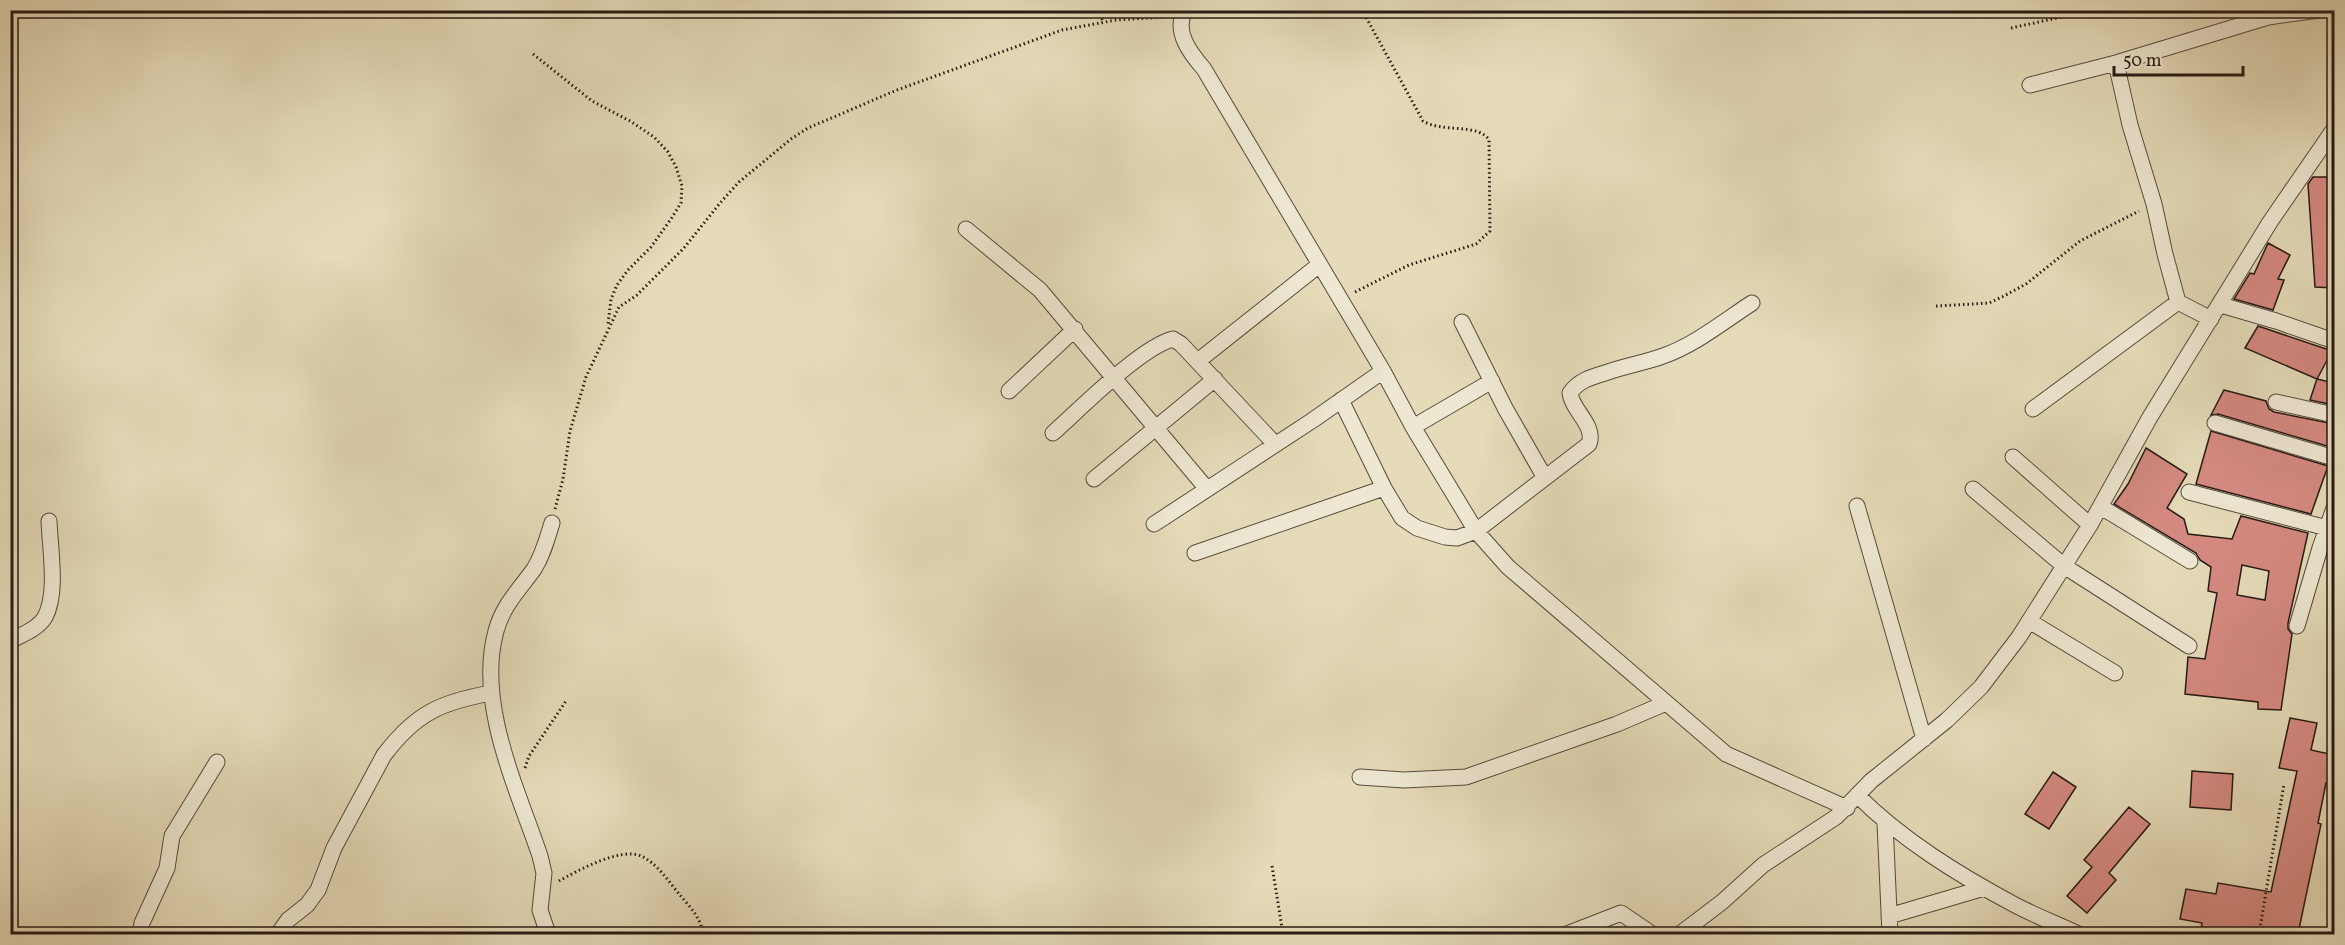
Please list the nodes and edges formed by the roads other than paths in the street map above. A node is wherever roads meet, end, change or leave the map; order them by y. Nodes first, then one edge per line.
1 (2319, 10) edge
2 (1184, 13) edge
3 (2116, 63) junction
4 (2030, 85) dead end
5 (2334, 129) edge
6 (966, 229) dead end
7 (1319, 265) junction
8 (2178, 302) junction
9 (1752, 303) dead end
10 (2221, 305) junction
11 (2211, 319) junction
12 (1462, 322) dead end
13 (1075, 329) junction
14 (2334, 341) edge
15 (1198, 361) junction
16 (1383, 371) junction
17 (1115, 378) junction
18 (1215, 379) junction
19 (1492, 381) junction
20 (1009, 391) dead end
21 (1341, 400) junction
22 (2276, 402) dead end
23 (2033, 409) dead end
24 (2334, 415) edge
25 (2216, 423) dead end
26 (1413, 427) junction
27 (1157, 429) junction
28 (1053, 433) dead end
29 (1275, 444) junction
30 (2013, 457) dead end
31 (2334, 458) edge
32 (1545, 478) junction
33 (1094, 479) dead end
34 (1383, 488) junction
35 (1207, 489) junction
36 (1973, 489) dead end
37 (2189, 492) dead end
38 (1857, 506) dead end
39 (2101, 507) junction
40 (2334, 508) edge
41 (49, 520) dead end
42 (552, 523) road end
43 (1154, 524) dead end
44 (2090, 525) junction
45 (2327, 528) junction
46 (1476, 531) junction
47 (2327, 549) edge
48 (1195, 553) dead end
49 (2190, 561) dead end
50 (2064, 566) junction
51 (2029, 621) junction
52 (2297, 626) dead end
53 (10, 641) edge
54 (2189, 646) dead end
55 (2115, 673) dead end
56 (491, 693) junction
57 (1666, 704) junction
58 (1924, 739) junction
59 (217, 762) dead end
60 (1360, 777) dead end
61 (1857, 795) junction
62 (1847, 808) junction
63 (1885, 823) junction
64 (1984, 888) junction
65 (1889, 916) junction
66 (140, 934) edge
67 (278, 934) edge
68 (548, 934) edge
69 (1567, 934) edge
70 (1652, 934) edge
71 (1680, 934) edge
72 (1890, 934) edge
73 (2078, 934) edge

1 - 3 street
2 - 7 street
3 - 4 street
3 - 8 street
5 - 10 street
6 - 13 street
7 - 15 street
7 - 16 street
8 - 11 street
8 - 23 street
9 - 32 street
10 - 11 street
10 - 14 street
11 - 39 street
12 - 19 street
13 - 17 street
13 - 20 street
15 - 17 street
15 - 18 street
16 - 21 street
16 - 26 street
17 - 27 street
17 - 28 street
18 - 27 street
18 - 29 street
19 - 26 street
19 - 32 street
21 - 29 street
21 - 34 street
22 - 24 street
25 - 31 street
26 - 46 street
27 - 33 street
27 - 35 street
29 - 35 street
30 - 44 street
32 - 46 street
34 - 46 street
34 - 48 street
35 - 43 street
36 - 50 street
37 - 45 street
38 - 58 street
39 - 44 street
39 - 49 street
40 - 45 street
41 - 53 street
42 - 56 street
44 - 50 street
45 - 47 street
46 - 57 street
47 - 52 street
50 - 51 street
50 - 54 street
51 - 55 street
51 - 58 street
56 - 67 street
56 - 68 street
57 - 60 street
57 - 62 street
58 - 61 street
59 - 66 street
61 - 62 street
61 - 63 street
62 - 71 street
63 - 64 street
63 - 65 street
64 - 65 street
64 - 73 street
65 - 72 street
69 - 70 street

